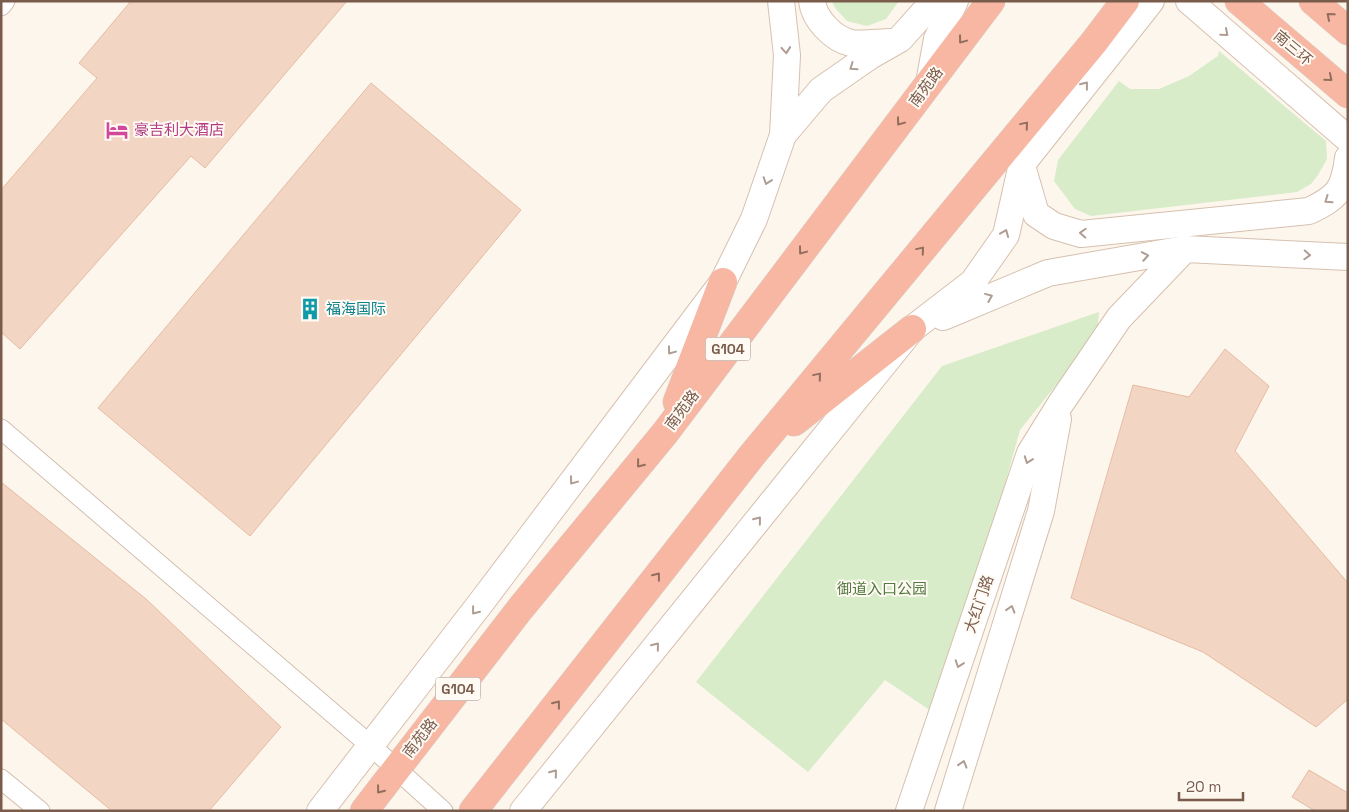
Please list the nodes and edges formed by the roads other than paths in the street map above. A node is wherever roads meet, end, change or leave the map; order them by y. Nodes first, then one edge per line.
1 (5, 1) edge
2 (781, 1) edge
3 (812, 1) edge
4 (934, 1) edge
5 (955, 1) edge
6 (991, 1) edge
7 (1151, 1) edge
8 (1189, 1) edge
9 (1239, 1) edge
10 (1313, 1) edge
11 (1, 6) edge
12 (1128, 14) edge
13 (1348, 31) edge
14 (894, 42) junction
15 (929, 83) junction
16 (1348, 94) edge
17 (783, 135) junction
18 (1348, 139) edge
19 (1348, 158) edge
20 (1022, 164) junction
21 (1185, 249) junction
22 (1348, 257) edge
23 (723, 282) junction
24 (912, 330) junction
25 (1061, 403) junction
26 (1, 429) edge
27 (665, 433) junction
28 (753, 454) junction
29 (371, 746) junction
30 (396, 769) junction
31 (1, 779) edge
32 (40, 811) edge
33 (320, 811) edge
34 (364, 811) edge
35 (443, 811) edge
36 (473, 811) edge
37 (523, 811) edge
38 (909, 811) edge
39 (948, 811) edge

1 - 11 street
2 -> 17 street
3 - 14 street
4 - 14 street
5 - 15 street
6 -> 15 highway, 南苑路 / G104
7 - 12 street
8 -> 18 street
9 -> 16 highway, 南三环
13 -> 10 highway
20 -> 12 street
28 -> 12 highway
14 -> 17 street
15 -> 27 highway, 南苑路 / G104
17 -> 23 street
19 -> 20 street
24 -> 20 street
21 -> 22 street
24 -> 21 street
21 - 25 street, 大红门路
23 - 27 highway
23 -> 29 street
24 - 28 highway
37 -> 24 street
25 -> 38 street, 大红门路
39 -> 25 street, 大红门路
26 - 29 street
27 -> 30 highway, 南苑路 / G104
36 -> 28 highway
29 - 30 street
29 - 33 street
30 -> 34 highway, 南苑路 / G104
30 - 35 street
31 - 32 street

